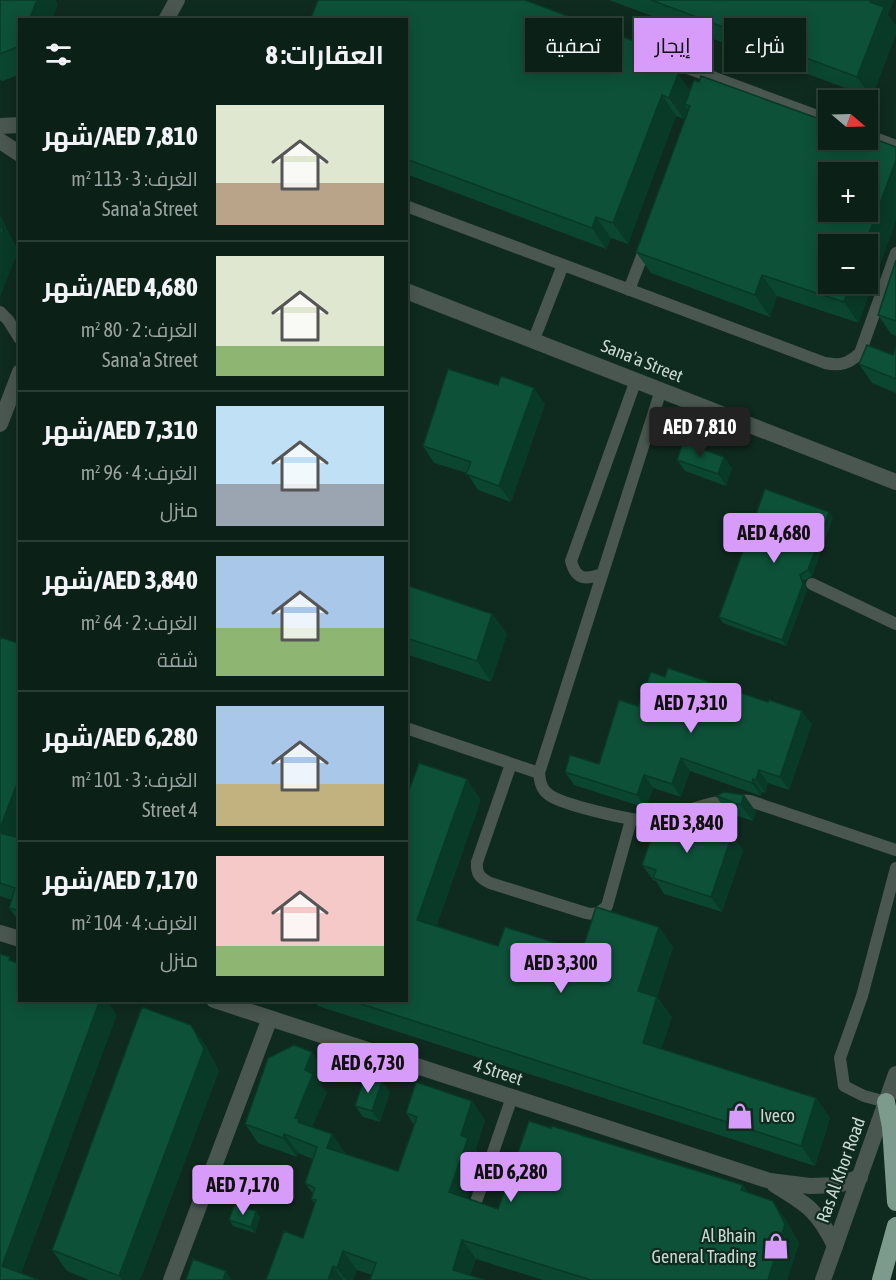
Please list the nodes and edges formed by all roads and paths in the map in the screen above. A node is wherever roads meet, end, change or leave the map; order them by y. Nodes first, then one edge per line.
1 (178, 0) edge
2 (167, 18) edge
3 (177, 18) edge
4 (687, 72) edge
5 (818, 117) edge
6 (18, 125) edge
7 (0, 126) edge
8 (878, 139) edge
9 (0, 141) edge
10 (896, 146) edge
11 (18, 153) edge
12 (408, 207) edge
13 (653, 226) edge
14 (896, 253) edge
15 (563, 266) junction
16 (629, 290) junction
17 (408, 292) edge
18 (0, 312) edge
19 (18, 336) edge
20 (534, 339) junction
21 (18, 377) edge
22 (636, 380) junction
23 (661, 390) junction
24 (0, 424) edge
25 (896, 482) edge
26 (602, 574) junction
27 (812, 584) dead end
28 (896, 624) edge
29 (408, 729) edge
30 (511, 764) junction
31 (539, 773) junction
32 (631, 819) junction
33 (896, 850) edge
34 (896, 868) edge
35 (0, 933) edge
36 (18, 938) edge
37 (220, 1002) edge
38 (270, 1018) junction
39 (896, 1074) edge
40 (512, 1097) junction
41 (886, 1102) junction
42 (860, 1177) junction
43 (770, 1181) junction
44 (477, 1199) edge
45 (896, 1202) edge
46 (896, 1226) edge
47 (835, 1246) junction
48 (171, 1280) edge
49 (824, 1280) edge
50 (881, 1280) edge

1 - 2 street
1 - 3 street
4 - 5 lane
6 - 7 street
8 - 10 lane
9 - 11 street
12 - 15 lane
13 - 16 lane
14 - 16 lane
15 - 16 lane
15 - 20 lane
17 - 20 street, Sana'a Street
18 - 19 lane
20 - 22 street, Sana'a Street
21 - 24 street
22 - 23 street, Sana'a Street
22 - 26 lane
23 - 25 street, Sana'a Street
23 - 26 lane
26 - 31 lane
27 - 28 lane
29 - 30 lane
30 - 31 lane
30 - 32 lane
31 - 32 lane
32 - 33 lane
34 - 41 lane
35 - 36 street
37 - 38 street, 4 Street
38 - 40 street, 4 Street
38 - 48 street
39 - 41 street, Ras Al Khor Road
40 - 43 street, 4 Street
40 - 44 lane
41 - 42 street, Ras Al Khor Road
41 - 45 highway
42 - 43 street, 4 Street
42 - 47 street, Ras Al Khor Road
43 - 47 street, 4 Street
46 - 50 highway
47 - 49 street, Ras Al Khor Road

